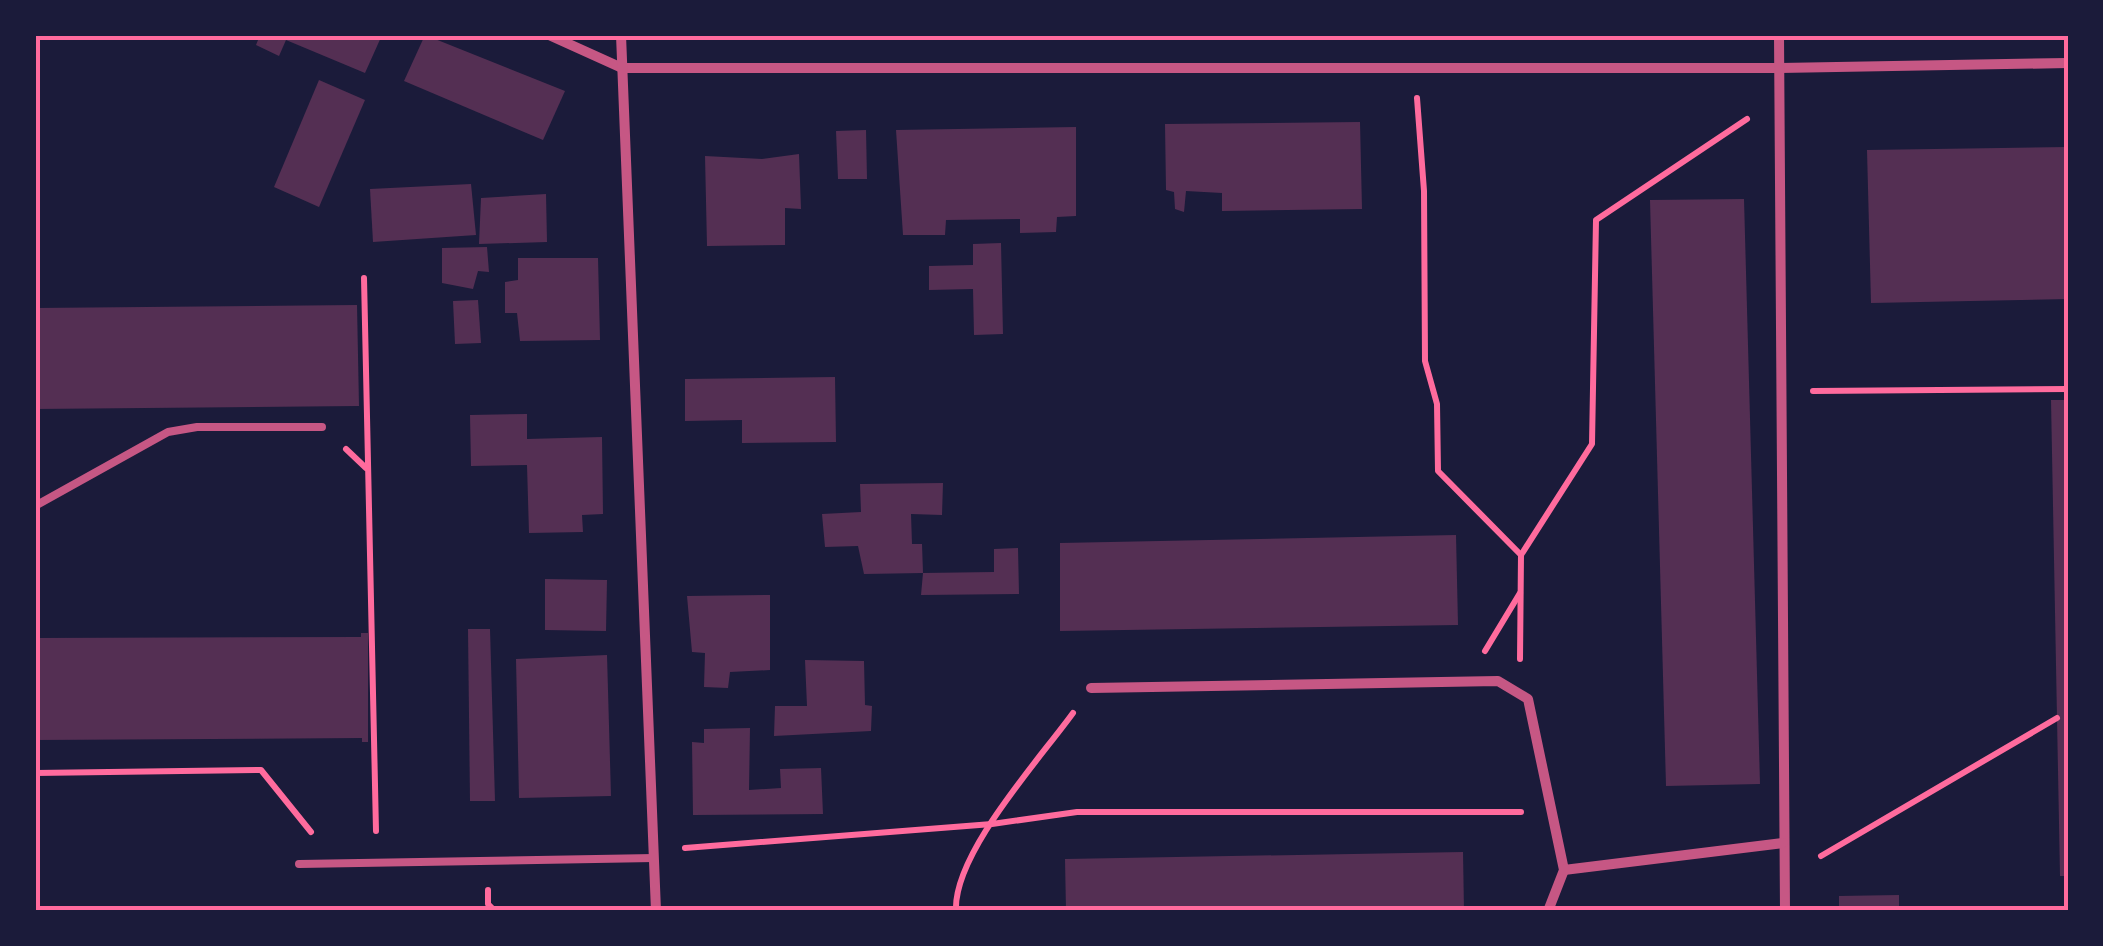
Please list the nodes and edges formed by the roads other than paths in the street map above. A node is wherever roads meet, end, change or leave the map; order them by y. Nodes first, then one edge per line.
1 (549, 35) edge
2 (622, 35) edge
3 (1780, 35) edge
4 (2068, 62) edge
5 (622, 68) junction
6 (1780, 68) junction
7 (322, 428) dead end
8 (35, 506) edge
9 (1091, 688) road end
10 (1783, 844) junction
11 (653, 855) junction
12 (300, 864) dead end
13 (1564, 870) junction
14 (656, 911) edge
15 (1548, 911) edge
16 (1785, 911) edge

1 - 5 street
2 - 5 street
3 - 6 street
4 - 6 street
5 - 6 street
5 - 11 street
6 - 10 street
7 - 8 lane
9 - 13 street
10 - 13 street
10 - 16 street
11 - 12 lane
11 - 14 street
13 - 15 street

